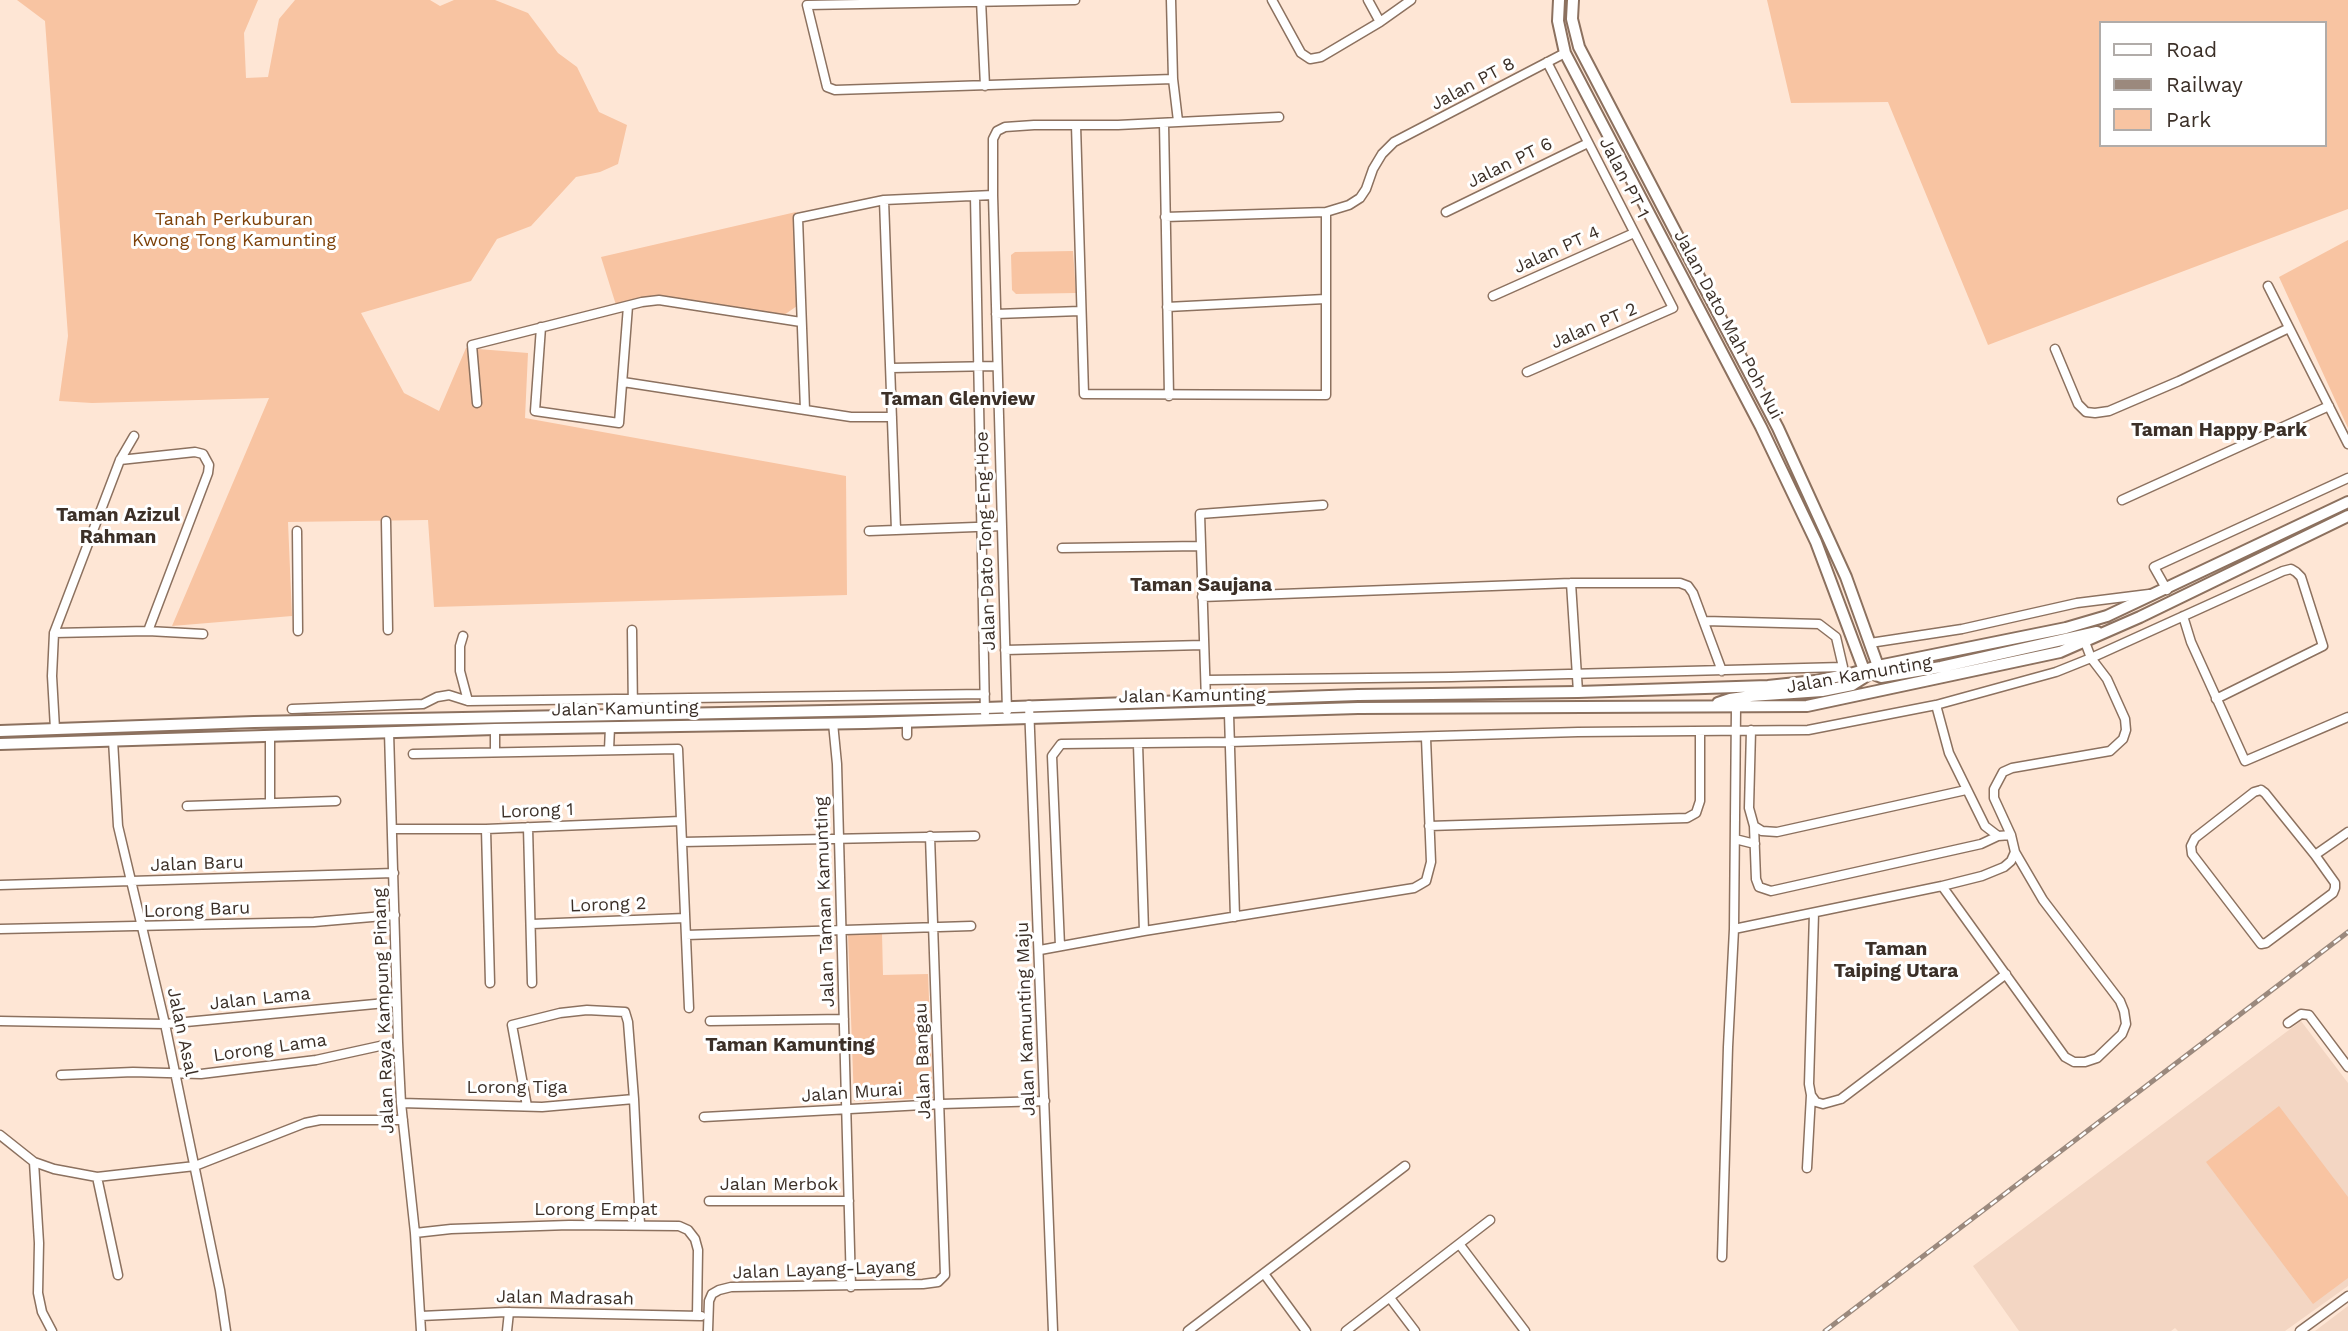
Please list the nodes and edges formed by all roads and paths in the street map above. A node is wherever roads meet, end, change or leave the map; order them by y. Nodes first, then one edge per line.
1 (1075, 0) edge
2 (1171, 0) edge
3 (1272, 0) edge
4 (1368, 0) edge
5 (1411, 0) edge
6 (1559, 0) edge
7 (1573, 0) edge
8 (937, 1) edge
9 (981, 1) edge
10 (849, 2) edge
11 (1380, 22) junction
12 (1576, 36) junction
13 (1562, 40) junction
14 (1565, 53) junction
15 (1547, 62) junction
16 (1173, 79) junction
17 (985, 86) junction
18 (1279, 117) dead end
19 (1178, 121) junction
20 (1164, 123) junction
21 (1076, 125) junction
22 (1588, 143) junction
23 (993, 195) junction
24 (975, 196) junction
25 (884, 200) junction
26 (1326, 212) junction
27 (1446, 212) dead end
28 (1165, 217) junction
29 (1634, 233) junction
30 (2268, 286) dead end
31 (1493, 296) dead end
32 (1325, 299) junction
33 (628, 306) junction
34 (1167, 307) junction
35 (1673, 308) joint
36 (1080, 312) junction
37 (996, 314) junction
38 (801, 322) junction
39 (541, 327) junction
40 (2289, 328) junction
41 (2055, 349) dead end
42 (978, 365) junction
43 (997, 366) junction
44 (891, 368) junction
45 (1527, 372) dead end
46 (623, 382) junction
47 (1169, 396) junction
48 (477, 403) dead end
49 (2329, 406) junction
50 (805, 410) junction
51 (892, 417) junction
52 (134, 436) dead end
53 (2348, 444) edge
54 (120, 460) junction
55 (2348, 478) edge
56 (2122, 500) dead end
57 (2348, 502) edge
58 (1323, 505) dead end
59 (2348, 516) edge
60 (387, 521) dead end
61 (981, 526) junction
62 (1002, 526) junction
63 (896, 530) junction
64 (297, 531) dead end
65 (869, 531) dead end
66 (1200, 546) junction
67 (1062, 548) dead end
68 (1572, 583) junction
69 (2163, 591) junction
70 (1202, 597) junction
71 (2183, 616) junction
72 (1705, 621) junction
73 (2111, 629) junction
74 (388, 630) dead end
75 (148, 631) junction
76 (298, 631) dead end
77 (632, 631) dead end
78 (54, 633) junction
79 (202, 634) dead end
80 (463, 636) dead end
81 (2085, 642) junction
82 (1870, 643) junction
83 (1203, 645) junction
84 (1005, 650) junction
85 (2091, 658) junction
86 (1871, 670) junction
87 (1723, 671) junction
88 (1577, 675) junction
89 (1206, 680) junction
90 (1578, 692) junction
91 (985, 694) junction
92 (633, 699) junction
93 (2216, 699) junction
94 (468, 701) junction
95 (1206, 701) junction
96 (428, 703) junction
97 (1029, 705) junction
98 (1712, 705) junction
99 (1936, 705) junction
100 (1736, 706) junction
101 (292, 709) dead end
102 (634, 713) junction
103 (985, 713) junction
104 (1007, 713) junction
105 (1228, 714) junction
106 (1030, 717) junction
107 (2348, 717) edge
108 (433, 718) junction
109 (907, 721) junction
110 (833, 723) junction
111 (610, 727) junction
112 (55, 729) junction
113 (495, 729) junction
114 (1751, 730) junction
115 (1736, 731) junction
116 (0, 732) edge
117 (389, 732) junction
118 (1700, 732) junction
119 (270, 735) junction
120 (906, 735) dead end
121 (1426, 738) junction
122 (113, 740) junction
123 (1229, 742) junction
124 (0, 744) edge
125 (1138, 744) junction
126 (609, 750) junction
127 (495, 752) junction
128 (413, 754) dead end
129 (1966, 790) junction
130 (336, 801) dead end
131 (270, 803) junction
132 (187, 806) dead end
133 (681, 821) junction
134 (1429, 826) junction
135 (1754, 826) junction
136 (528, 827) junction
137 (393, 829) junction
138 (486, 829) junction
139 (2348, 832) edge
140 (2011, 835) junction
141 (930, 836) junction
142 (975, 836) dead end
143 (1998, 836) junction
144 (838, 839) junction
145 (1735, 839) junction
146 (682, 842) junction
147 (1755, 844) junction
148 (2015, 852) junction
149 (2315, 855) junction
150 (394, 873) junction
151 (132, 881) junction
152 (0, 884) edge
153 (1942, 886) junction
154 (1814, 913) junction
155 (395, 915) junction
156 (1235, 917) junction
157 (685, 918) junction
158 (531, 924) junction
159 (933, 926) junction
160 (971, 926) dead end
161 (143, 927) junction
162 (840, 928) junction
163 (0, 929) edge
164 (1734, 929) junction
165 (1144, 930) junction
166 (686, 935) junction
167 (1060, 946) junction
168 (1040, 950) junction
169 (2006, 974) junction
170 (490, 983) dead end
171 (532, 983) dead end
172 (396, 1002) junction
173 (689, 1008) dead end
174 (844, 1019) junction
175 (0, 1021) edge
176 (710, 1021) dead end
177 (164, 1024) junction
178 (2288, 1024) dead end
179 (398, 1042) junction
180 (2348, 1067) edge
181 (174, 1073) junction
182 (61, 1075) dead end
183 (1811, 1095) junction
184 (634, 1099) junction
185 (1045, 1101) junction
186 (401, 1103) junction
187 (941, 1104) junction
188 (527, 1106) junction
189 (846, 1110) junction
190 (704, 1116) dead end
191 (403, 1120) junction
192 (0, 1135) edge
193 (34, 1162) junction
194 (195, 1166) junction
195 (1405, 1166) dead end
196 (1807, 1168) dead end
197 (97, 1177) junction
198 (849, 1200) junction
199 (709, 1201) dead end
200 (1490, 1220) dead end
201 (640, 1225) junction
202 (415, 1233) junction
203 (1460, 1245) junction
204 (1721, 1257) dead end
205 (118, 1275) dead end
206 (1265, 1275) junction
207 (938, 1282) joint
208 (851, 1287) junction
209 (2348, 1296) edge
210 (1390, 1298) junction
211 (509, 1312) junction
212 (421, 1316) junction
213 (697, 1316) junction
214 (708, 1316) junction
215 (52, 1331) edge
216 (226, 1331) edge
217 (421, 1331) edge
218 (507, 1331) edge
219 (708, 1331) edge
220 (1053, 1331) edge
221 (1188, 1331) edge
222 (1306, 1331) edge
223 (1346, 1331) edge
224 (1415, 1331) edge
225 (1525, 1331) edge
226 (2300, 1331) edge

1 - 9 street
2 - 16 street
3 - 11 street
4 - 11 street
5 - 11 street
6 - 13 main road, Jalan Dato Mah Poh Nui
7 - 12 main road, Jalan Dato Mah Poh Nui
8 - 9 street
8 - 10 street
9 - 17 street
10 - 17 street
12 - 13 main road
12 - 82 main road, Jalan Dato Mah Poh Nui
13 - 14 main road, Jalan Dato Mah Poh Nui
14 - 15 street, Jalan PT 8
14 - 86 main road, Jalan Dato Mah Poh Nui
15 - 22 street, Jalan PT 1
15 - 26 street, Jalan PT 8
16 - 17 street
16 - 19 street
18 - 19 street
19 - 20 street
20 - 21 street
20 - 28 street
21 - 23 street, Jalan Dato Tong Eng Hoe
21 - 36 street
22 - 27 street, Jalan PT 6
22 - 29 street, Jalan PT 1
23 - 24 street
23 - 37 street, Jalan Dato Tong Eng Hoe
24 - 25 street
24 - 42 street
25 - 38 street
25 - 44 street
26 - 28 street
26 - 32 street
28 - 34 street
29 - 31 street, Jalan PT 4
29 - 35 street, Jalan PT 1
30 - 40 street
32 - 34 street
32 - 47 street
33 - 38 street
33 - 39 street
33 - 46 street
34 - 47 street
35 - 45 street, Jalan PT 2
36 - 37 street
36 - 47 street
37 - 43 street, Jalan Dato Tong Eng Hoe
38 - 50 street
39 - 46 street
39 - 48 street
40 - 41 street
40 - 49 street
42 - 43 street
42 - 44 street
42 - 61 street
43 - 62 street, Jalan Dato Tong Eng Hoe
44 - 51 street
46 - 50 street
49 - 53 street
49 - 56 street
50 - 51 street
51 - 63 street
52 - 54 street
54 - 75 street
54 - 78 street
55 - 69 street
57 - 69 main road, Jalan Kamunting
58 - 66 street
59 - 73 main road, Jalan Kamunting
60 - 74 street
61 - 62 street
61 - 63 street
61 - 91 street
62 - 84 street, Jalan Dato Tong Eng Hoe
63 - 65 street
64 - 76 street
66 - 67 street
66 - 70 street
68 - 70 street
68 - 72 street
68 - 88 street
69 - 82 street
69 - 86 main road, Jalan Kamunting
70 - 83 street
71 - 85 street
71 - 93 street
71 - 93 street
72 - 87 street
72 - 87 street
73 - 81 main road, Jalan Kamunting
73 - 86 main road
75 - 78 street
75 - 79 street
77 - 92 street
78 - 112 street
80 - 94 street
81 - 85 street
81 - 100 main road, Jalan Kamunting
82 - 86 main road, Jalan Dato Mah Poh Nui
83 - 84 street
83 - 89 street
84 - 104 street, Jalan Dato Tong Eng Hoe
85 - 99 street
85 - 140 street
86 - 90 main road, Jalan Kamunting
86 - 98 main road
87 - 88 street
88 - 89 street
88 - 90 street
89 - 95 street
90 - 95 main road, Jalan Kamunting
91 - 92 street
91 - 103 street
92 - 94 street
92 - 102 street
93 - 107 street
94 - 96 street
95 - 97 main road, Jalan Kamunting
96 - 101 street
96 - 108 street
97 - 104 main road, Jalan Kamunting
97 - 106 street, Jalan Kamunting Maju
98 - 100 main road, Jalan Kamunting
98 - 105 main road, Jalan Kamunting
99 - 114 street
99 - 129 street
100 - 115 street
102 - 103 main road, Jalan Kamunting
102 - 108 main road, Jalan Kamunting
103 - 104 main road, Jalan Kamunting
103 - 109 main road, Jalan Kamunting
104 - 106 main road, Jalan Kamunting
105 - 106 main road, Jalan Kamunting
105 - 123 street
106 - 168 street, Jalan Kamunting Maju
108 - 112 main road, Jalan Kamunting
109 - 110 main road, Jalan Kamunting
109 - 120 street
110 - 111 main road, Jalan Kamunting
110 - 144 street, Jalan Taman Kamunting
111 - 113 main road, Jalan Kamunting
111 - 126 street
112 - 116 main road, Jalan Kamunting
113 - 117 main road, Jalan Kamunting
113 - 127 street
114 - 115 street
114 - 135 street
115 - 118 street
115 - 145 street
117 - 119 main road, Jalan Kamunting
117 - 137 street, Jalan Raya Kampung Pinang
118 - 121 street
118 - 134 street
119 - 122 main road, Jalan Kamunting
119 - 131 street
121 - 123 street
121 - 134 street
122 - 124 main road, Jalan Kamunting
122 - 151 street, Jalan Asal
123 - 125 street
123 - 156 street
125 - 165 street
125 - 167 street
126 - 127 street
126 - 133 street
127 - 128 street
129 - 135 street
129 - 143 street
130 - 131 street
131 - 132 street
133 - 136 street, Lorong 1
133 - 146 street
134 - 156 street
135 - 147 street
136 - 138 street, Lorong 1
136 - 158 street
137 - 138 street, Lorong 1
137 - 150 street, Jalan Raya Kampung Pinang
138 - 170 street
139 - 149 street
140 - 143 street
140 - 148 street
141 - 142 street
141 - 144 street
141 - 159 street, Jalan Bangau
143 - 147 street
144 - 146 street
144 - 162 street, Jalan Taman Kamunting
145 - 147 street
145 - 164 street
146 - 157 street
148 - 153 street
148 - 169 street
149 - 149 street
150 - 151 street, Jalan Baru
150 - 155 street, Jalan Raya Kampung Pinang
151 - 152 street, Jalan Baru
151 - 161 street, Jalan Asal
153 - 154 street
153 - 169 street
154 - 164 street
154 - 183 street
155 - 161 street, Lorong Baru
155 - 172 street, Jalan Raya Kampung Pinang
156 - 165 street
157 - 158 street, Lorong 2
157 - 166 street
158 - 171 street
159 - 160 street
159 - 162 street
159 - 187 street, Jalan Bangau
161 - 163 street, Lorong Baru
161 - 177 street, Jalan Asal
162 - 166 street
162 - 174 street, Jalan Taman Kamunting
164 - 204 street
165 - 167 street
166 - 173 street
167 - 168 street
168 - 185 street, Jalan Kamunting Maju
169 - 183 street
172 - 177 street, Jalan Lama
172 - 179 street, Jalan Raya Kampung Pinang
174 - 176 street
174 - 189 street, Jalan Taman Kamunting
175 - 177 street, Jalan Lama
177 - 181 street, Jalan Asal
178 - 180 street
179 - 181 street, Lorong Lama
179 - 186 street, Jalan Raya Kampung Pinang
181 - 182 street, Lorong Lama
181 - 194 street, Jalan Asal
183 - 196 street
184 - 188 street, Lorong Tiga
184 - 188 street
184 - 201 street
185 - 187 street, Jalan Murai
185 - 220 street, Jalan Kamunting Maju
186 - 188 street, Lorong Tiga
186 - 191 street, Jalan Raya Kampung Pinang
187 - 189 street, Jalan Murai
187 - 207 street, Jalan Bangau
189 - 190 street, Jalan Murai
189 - 198 street, Jalan Taman Kamunting
191 - 194 street
191 - 202 street, Jalan Raya Kampung Pinang
192 - 193 street
193 - 197 street
193 - 215 street
194 - 197 street
194 - 216 street, Jalan Asal
195 - 206 street
197 - 205 street
198 - 199 street, Jalan Merbok
198 - 208 street, Jalan Taman Kamunting
200 - 203 street
201 - 202 street, Lorong Empat
201 - 213 street, Lorong Empat
202 - 212 street, Jalan Raya Kampung Pinang
203 - 210 street
203 - 225 street
206 - 221 street
206 - 222 street
207 - 208 street, Jalan Layang-Layang
208 - 214 street, Jalan Layang-Layang
209 - 226 street
210 - 223 street
210 - 224 street
211 - 212 street, Jalan Madrasah
211 - 213 street, Jalan Madrasah
211 - 218 street
212 - 217 street, Jalan Raya Kampung Pinang
213 - 214 street, Jalan Madrasah
214 - 219 street

